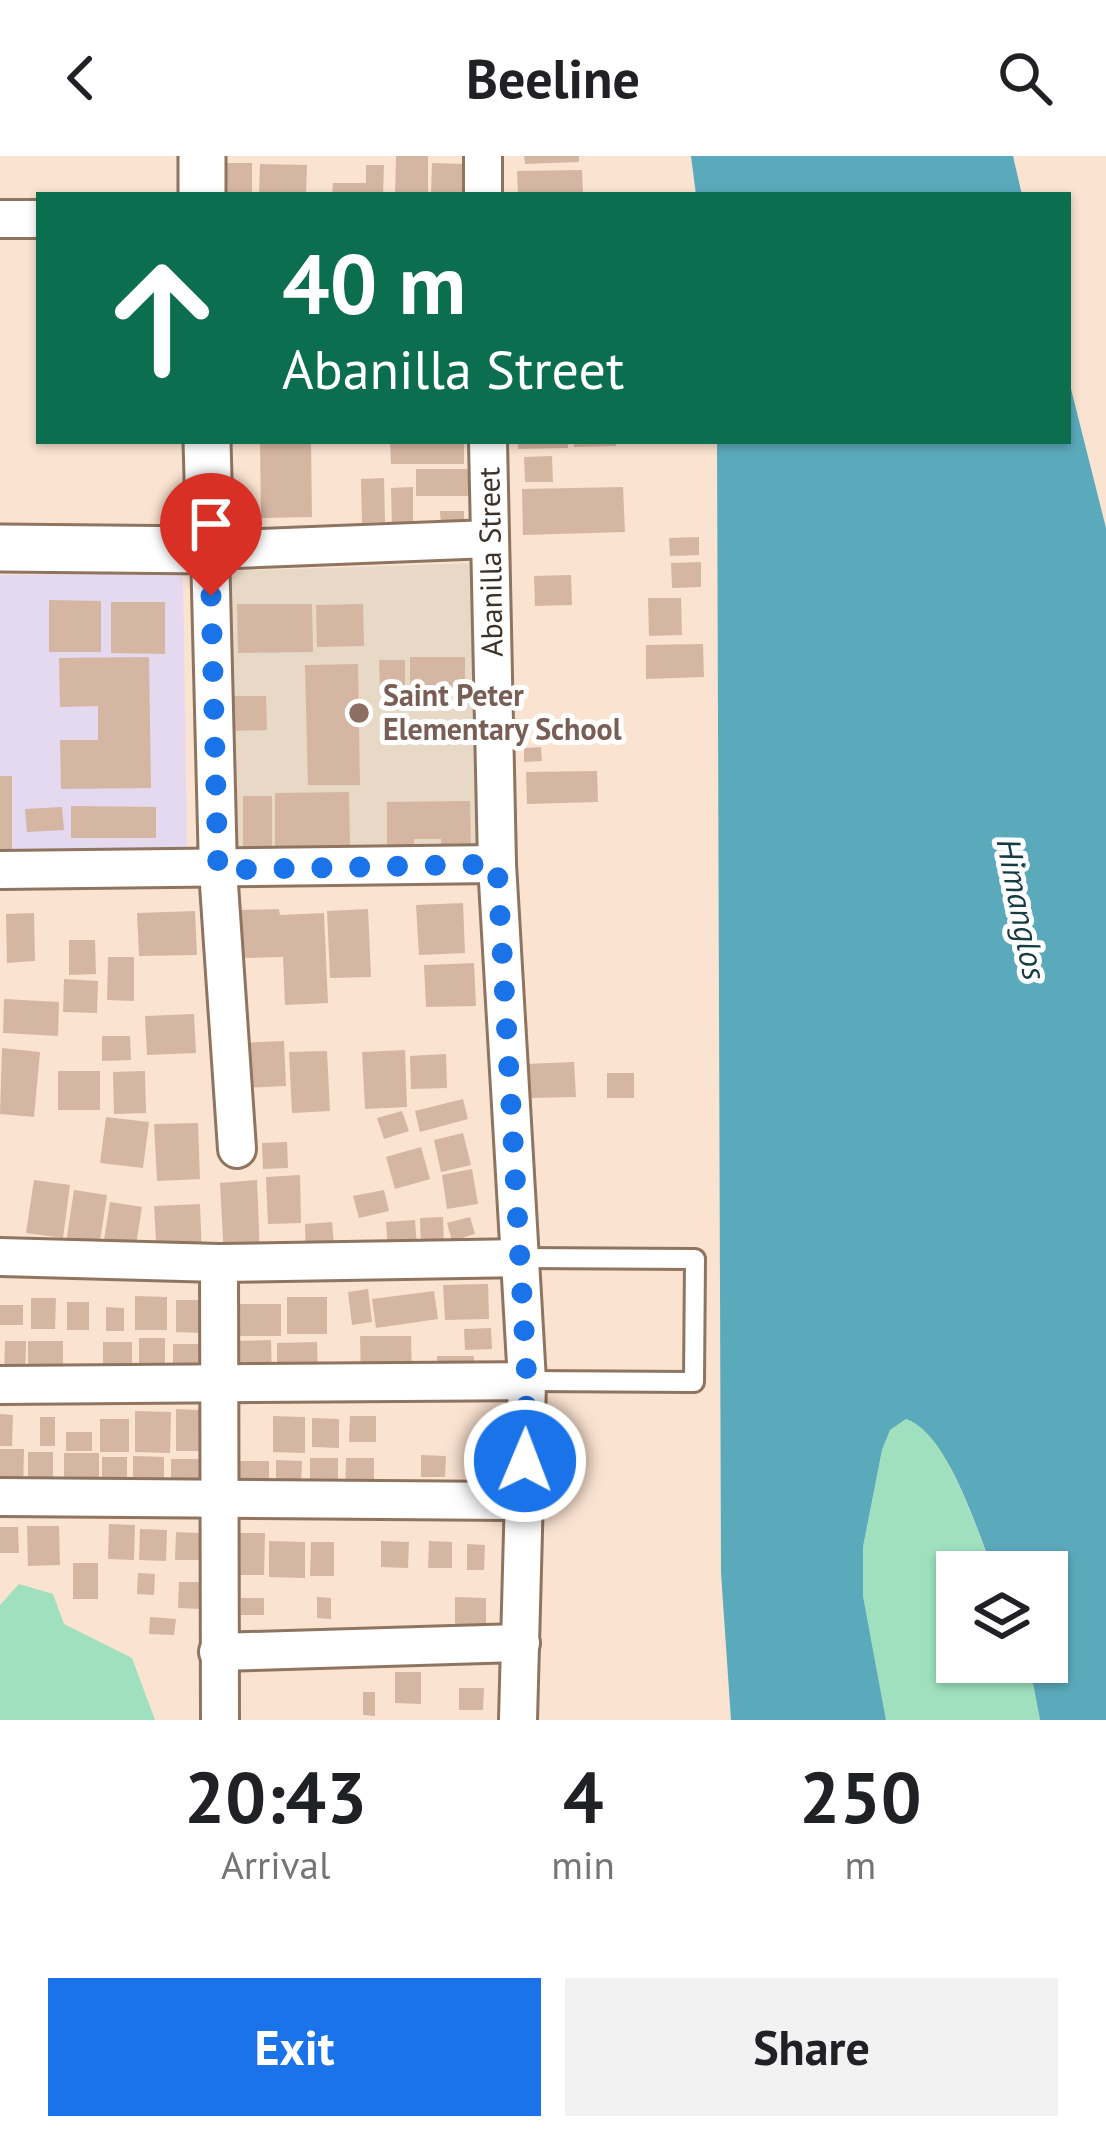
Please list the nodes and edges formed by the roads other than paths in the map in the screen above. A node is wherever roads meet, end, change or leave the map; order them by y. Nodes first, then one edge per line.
1 (202, 156) edge
2 (482, 156) edge
3 (202, 192) edge
4 (483, 192) edge
5 (0, 219) edge
6 (36, 219) edge
7 (207, 444) edge
8 (488, 444) edge
9 (490, 539) junction
10 (0, 548) edge
11 (210, 550) junction
12 (497, 864) junction
13 (0, 870) edge
14 (218, 870) junction
15 (237, 1149) dead end
16 (0, 1257) edge
17 (521, 1258) junction
18 (219, 1263) junction
19 (527, 1381) junction
20 (221, 1384) junction
21 (0, 1385) edge
22 (0, 1497) edge
23 (221, 1501) junction
24 (524, 1501) junction
25 (521, 1643) junction
26 (218, 1652) junction
27 (220, 1720) edge
28 (518, 1720) edge

1 - 3 street
2 - 4 street
5 - 6 street
7 - 11 street
8 - 9 street, Abanilla Street
9 - 11 street
9 - 12 street, Abanilla Street
10 - 11 street
11 - 14 street
12 - 14 street
12 - 17 street, Abanilla Street
13 - 14 street
14 - 15 street
16 - 18 street
17 - 18 street
17 - 19 street, Abanilla Street
17 - 19 lane
18 - 20 street
19 - 20 street
19 - 24 street, Abanilla Street
20 - 21 street
20 - 23 street
22 - 23 street
23 - 24 street
23 - 26 street
24 - 25 street, Abanilla Street
25 - 26 street
25 - 28 street, Abanilla Street
26 - 27 street

